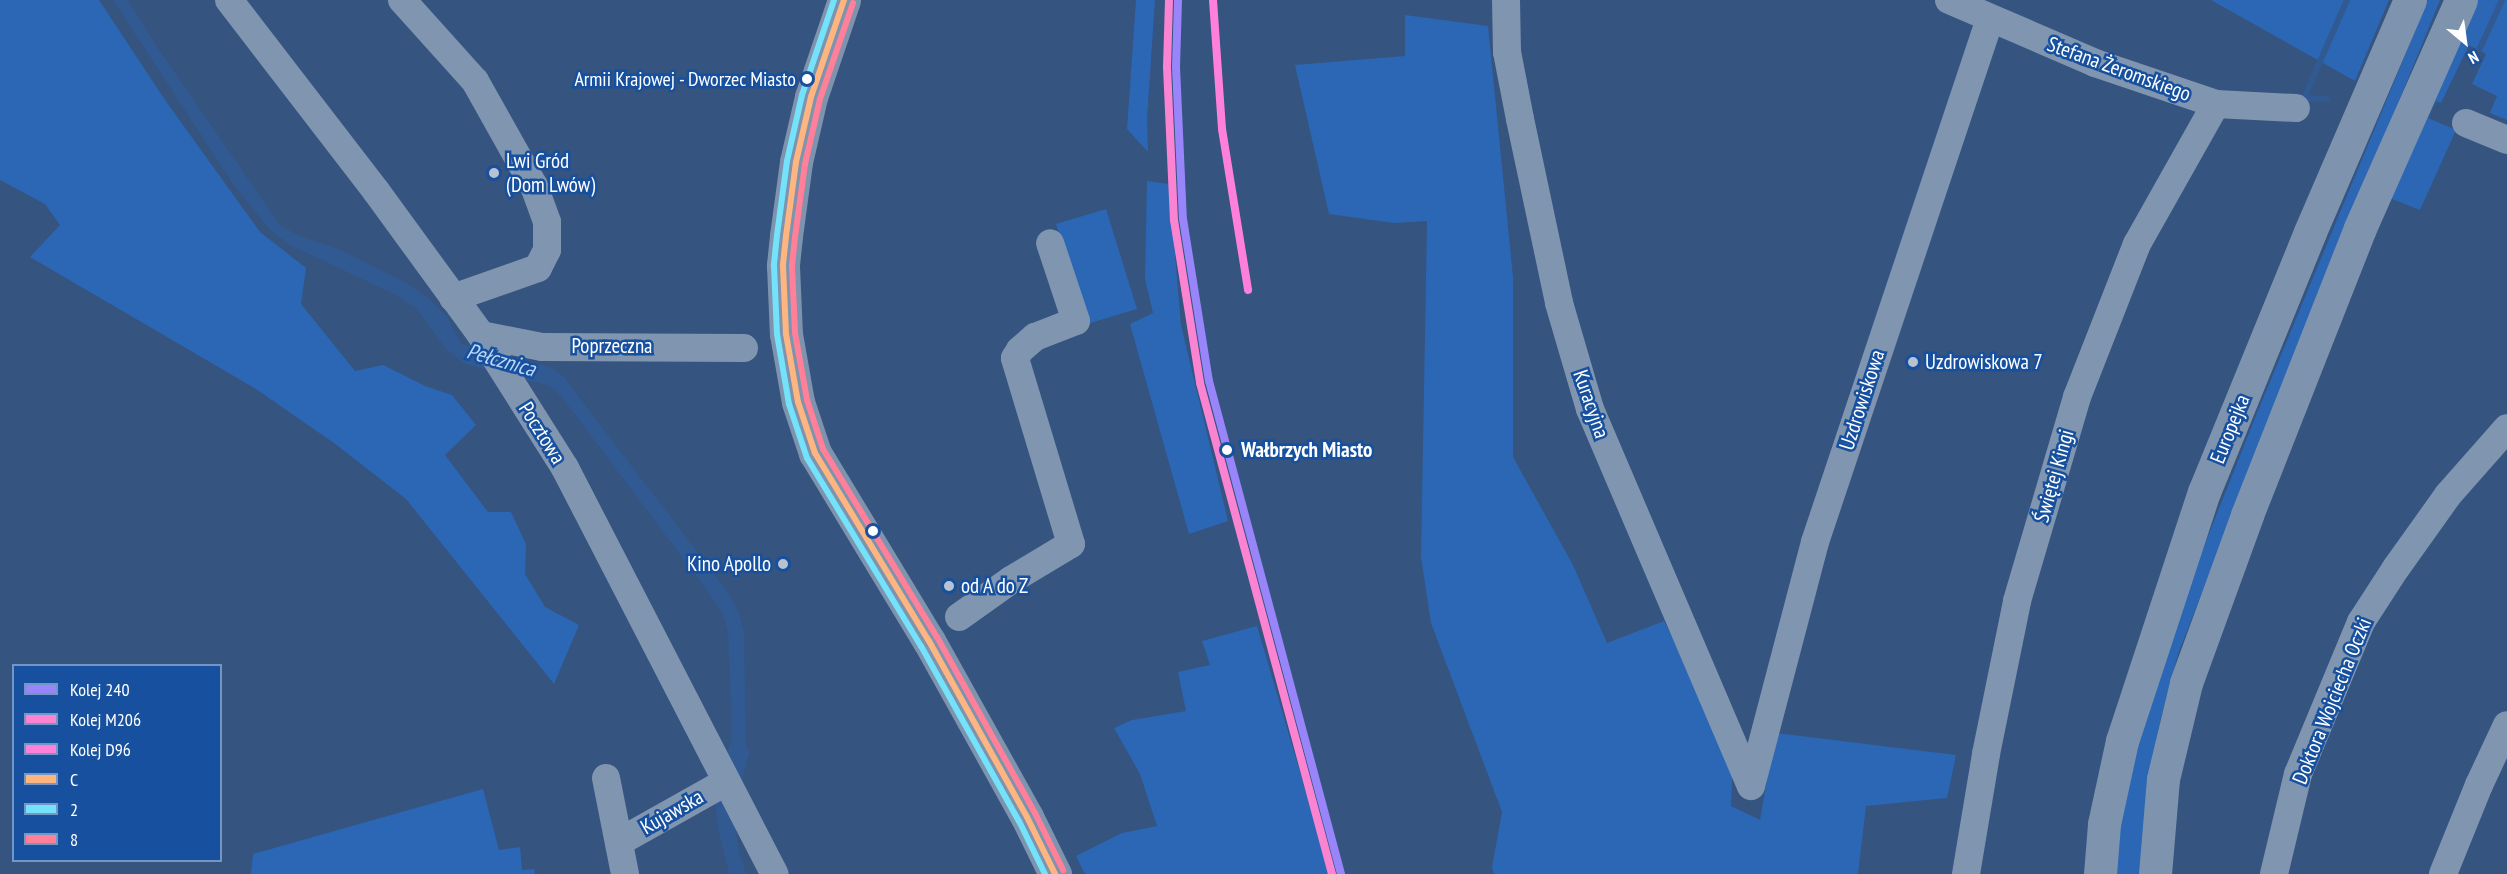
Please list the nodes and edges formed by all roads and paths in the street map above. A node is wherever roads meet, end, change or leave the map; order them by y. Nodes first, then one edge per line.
1 (229, 0) edge
2 (402, 0) edge
3 (844, 0) edge
4 (1506, 0) edge
5 (1949, 0) edge
6 (2410, 0) edge
7 (2461, 0) edge
8 (1990, 18) junction
9 (2216, 104) junction
10 (2296, 108) dead end
11 (2466, 123) dead end
12 (2507, 140) edge
13 (1050, 243) dead end
14 (453, 298) junction
15 (484, 339) junction
16 (744, 348) dead end
17 (2507, 428) edge
18 (959, 617) dead end
19 (2507, 725) edge
20 (606, 778) dead end
21 (717, 780) junction
22 (1751, 786) joint
23 (619, 842) junction
24 (625, 874) edge
25 (775, 874) edge
26 (1055, 874) edge
27 (1966, 874) edge
28 (2100, 874) edge
29 (2155, 874) edge
30 (2274, 874) edge
31 (2443, 874) edge

1 - 14 street, Pocztowa
2 - 14 street
3 - 26 main road
4 - 22 street, Kuracyjna
5 - 8 street, Stefana Żeromskiego
6 - 28 main road, Europejka
7 - 29 main road
8 - 9 street, Stefana Żeromskiego
8 - 22 street, Uzdrowiskowa
9 - 10 street, Stefana Żeromskiego
9 - 27 street, Świętej Kingi
11 - 12 street
13 - 18 street
14 - 15 street, Pocztowa
15 - 16 street, Poprzeczna
15 - 21 street, Pocztowa
17 - 30 street, Doktora Wojciecha Oczki
19 - 31 street
20 - 23 street, Kujawska
21 - 23 street, Kujawska
21 - 25 street, Pocztowa
23 - 24 street, Kujawska

